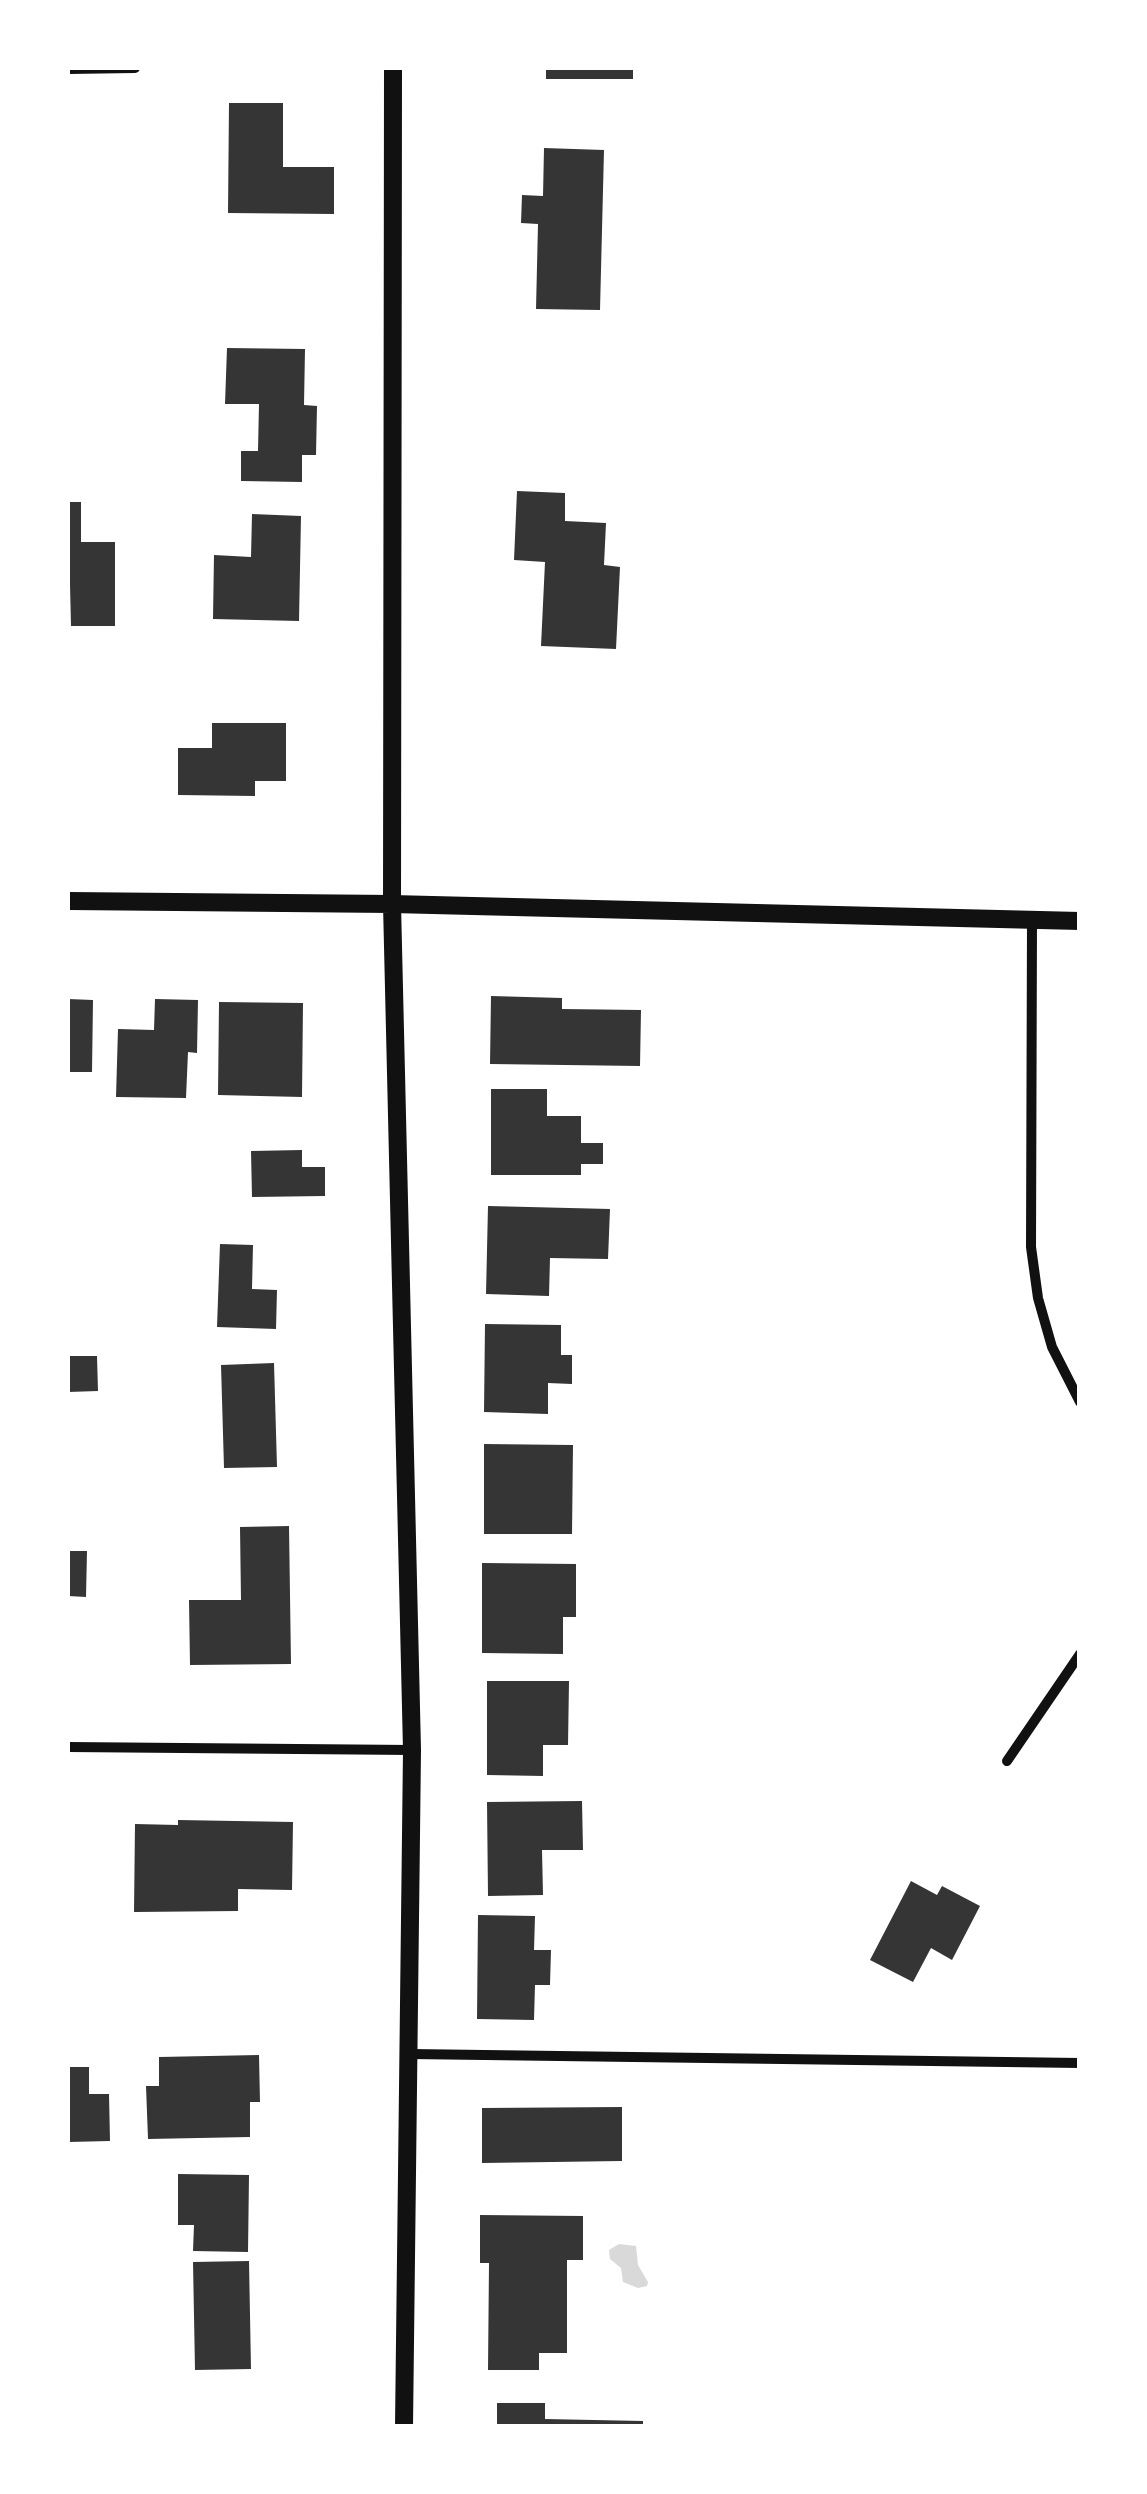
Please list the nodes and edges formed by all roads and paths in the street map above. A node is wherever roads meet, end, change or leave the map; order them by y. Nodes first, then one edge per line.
1 (135, 68) edge
2 (394, 68) edge
3 (68, 69) edge
4 (68, 901) edge
5 (392, 904) junction
6 (1032, 920) junction
7 (1080, 920) edge
8 (1080, 1402) edge
9 (1080, 1654) edge
10 (68, 1746) edge
11 (412, 1750) junction
12 (1007, 1761) dead end
13 (410, 2054) junction
14 (1080, 2063) edge
15 (404, 2426) edge

1 - 3 street
2 - 5 street
4 - 5 street
5 - 6 street
5 - 11 street
6 - 7 street
6 - 8 street
9 - 12 street
10 - 11 street
11 - 13 street
13 - 14 street
13 - 15 street

